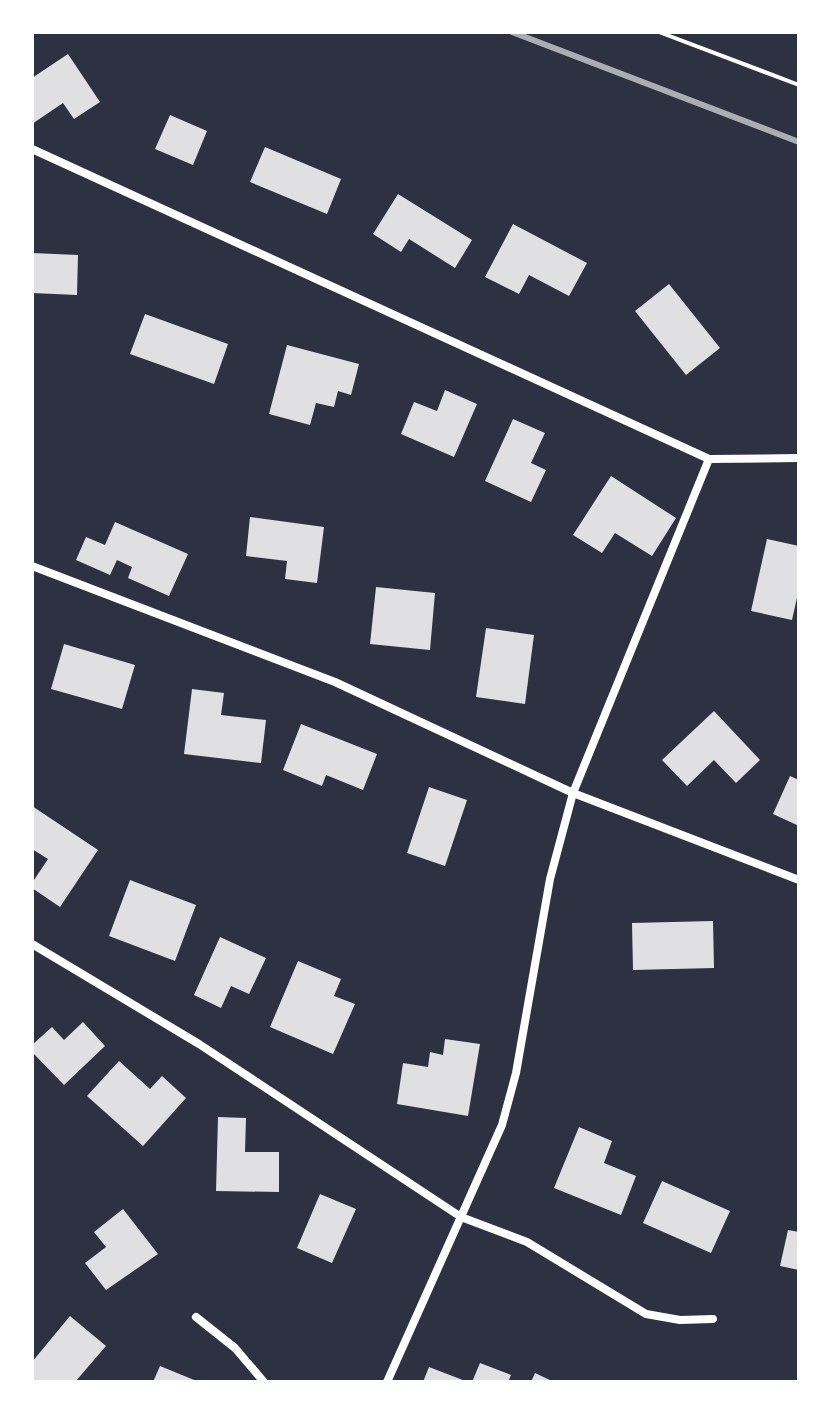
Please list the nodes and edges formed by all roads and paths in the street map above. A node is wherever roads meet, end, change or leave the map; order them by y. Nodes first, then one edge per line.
1 (659, 32) edge
2 (799, 85) edge
3 (32, 149) edge
4 (799, 458) edge
5 (709, 459) junction
6 (32, 566) edge
7 (573, 793) junction
8 (799, 880) edge
9 (32, 944) edge
10 (461, 1217) junction
11 (196, 1317) dead end
12 (713, 1319) dead end
13 (264, 1382) edge
14 (387, 1382) edge

1 - 2 path
3 - 5 street
4 - 5 street
5 - 7 street
6 - 7 street
7 - 8 street
7 - 10 street
9 - 10 street
10 - 12 street
10 - 14 street
11 - 13 street

